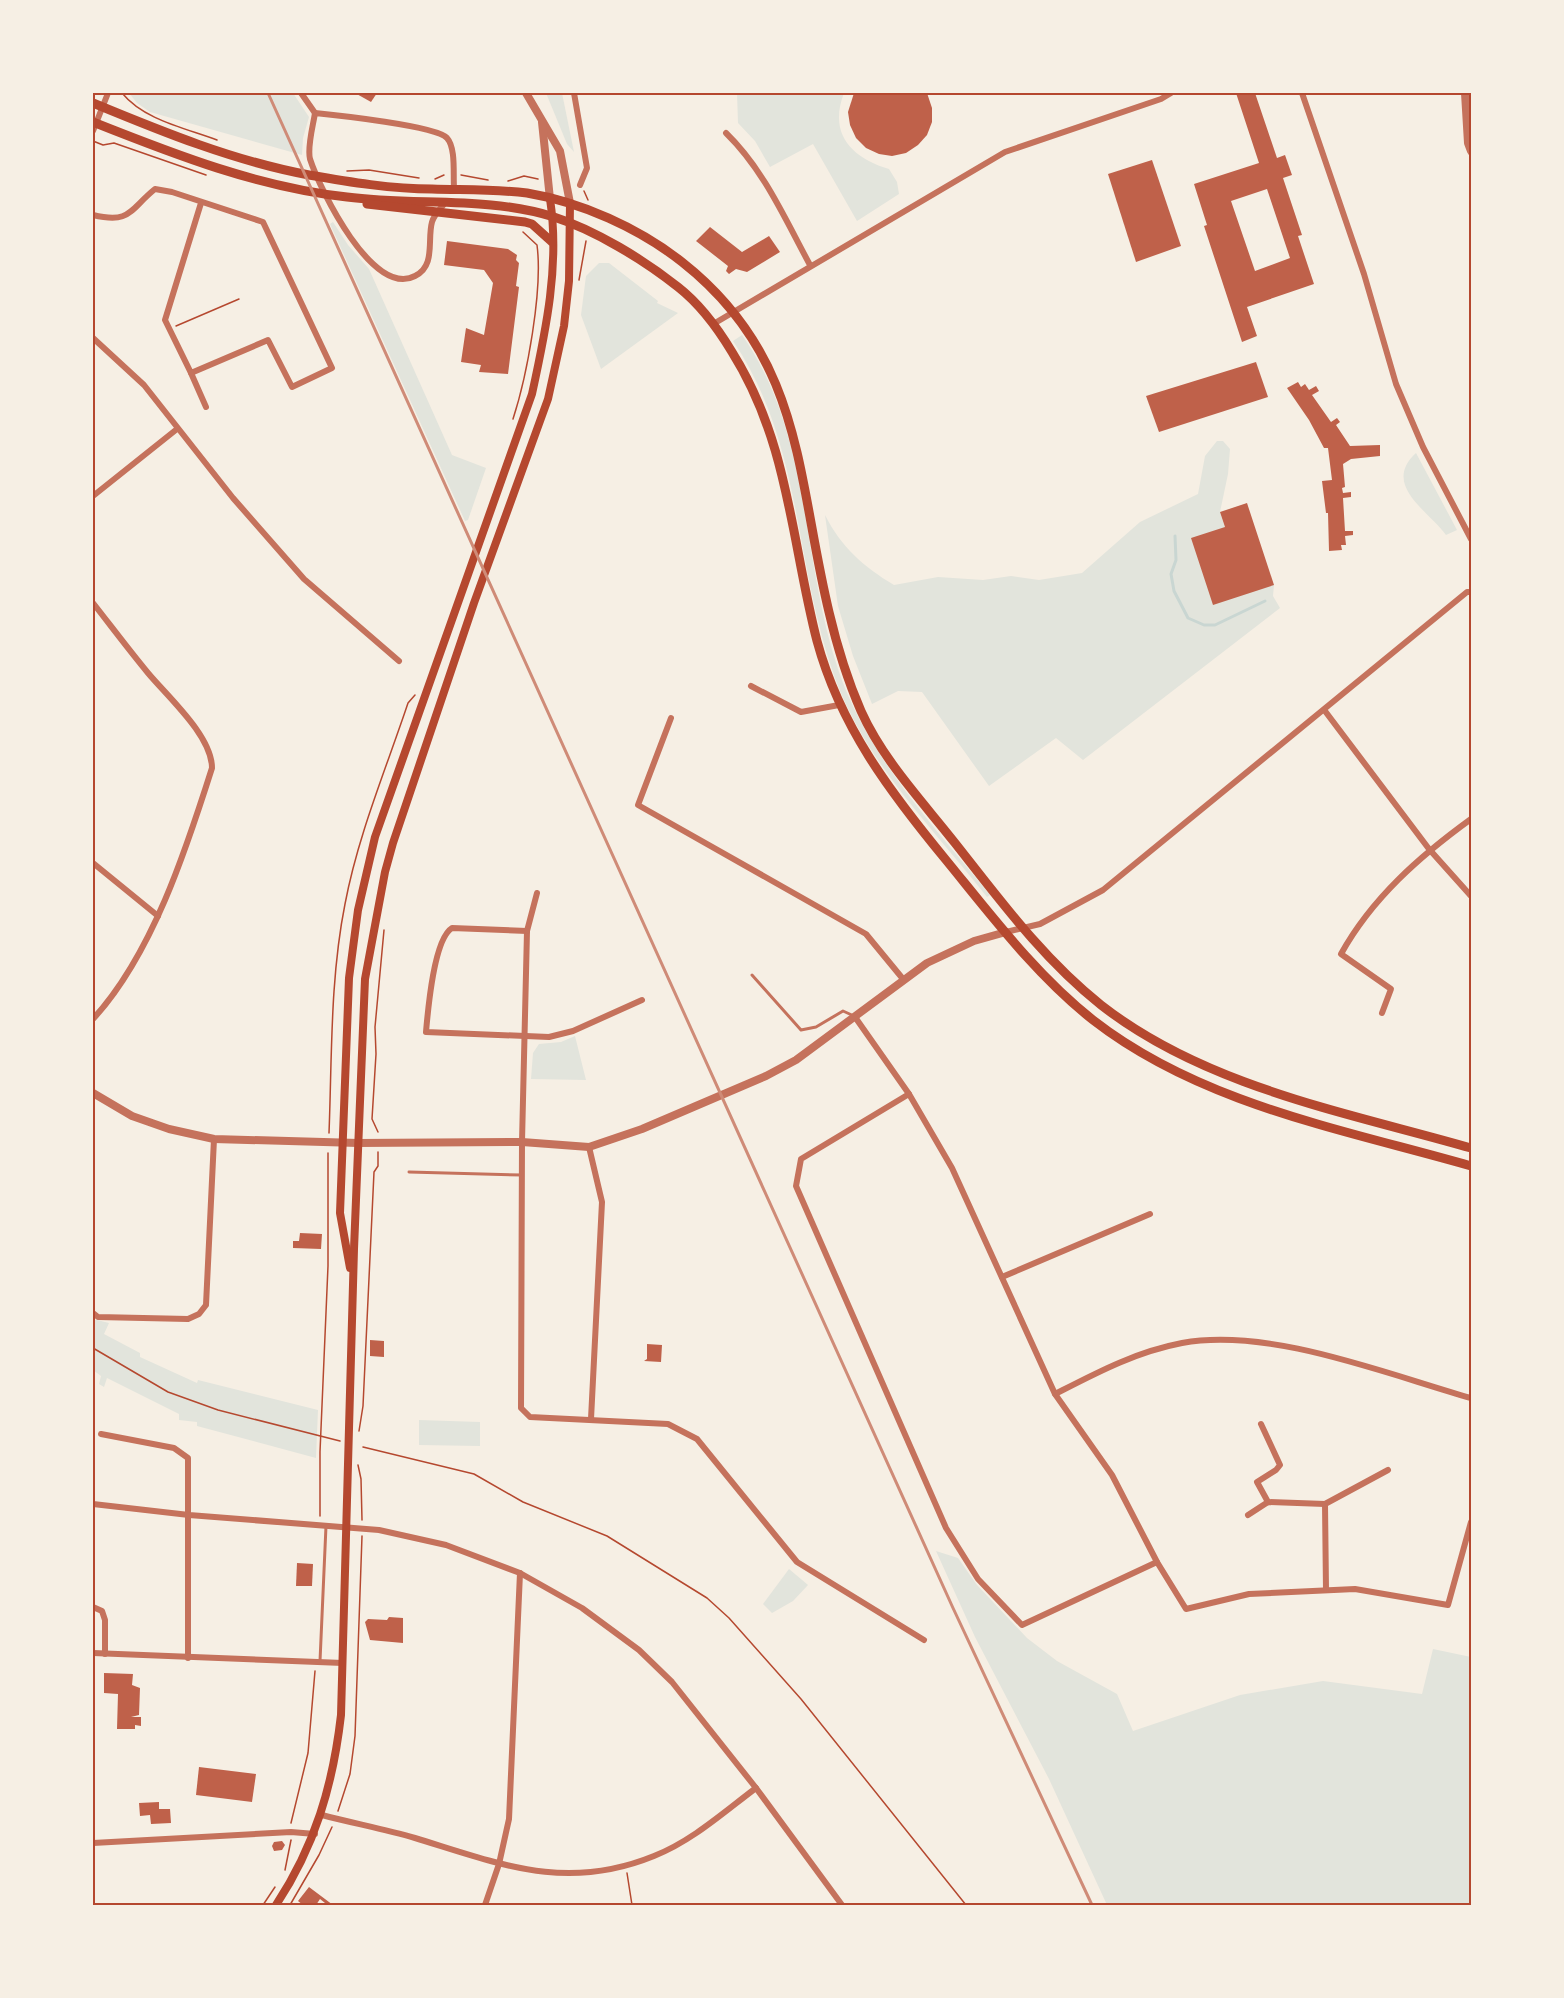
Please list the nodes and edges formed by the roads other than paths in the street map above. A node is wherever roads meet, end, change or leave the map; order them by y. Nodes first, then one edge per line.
1 (108, 93) edge
2 (302, 93) edge
3 (526, 93) edge
4 (574, 93) edge
5 (1171, 93) edge
6 (1302, 93) edge
7 (1464, 93) edge
8 (93, 103) edge
9 (103, 107) junction
10 (315, 113) junction
11 (541, 118) junction
12 (94, 125) edge
13 (726, 133) dead end
14 (1471, 151) edge
15 (580, 185) dead end
16 (454, 188) junction
17 (348, 198) junction
18 (550, 199) junction
19 (445, 202) junction
20 (201, 203) junction
21 (570, 203) junction
22 (438, 211) junction
23 (93, 215) edge
24 (553, 216) junction
25 (571, 223) junction
26 (552, 242) junction
27 (810, 265) junction
28 (733, 311) junction
29 (715, 323) junction
30 (93, 338) edge
31 (191, 373) junction
32 (206, 406) dead end
33 (177, 429) junction
34 (93, 496) edge
35 (1471, 539) edge
36 (1471, 592) edge
37 (93, 603) edge
38 (399, 661) dead end
39 (751, 686) dead end
40 (839, 705) junction
41 (1325, 711) junction
42 (671, 718) dead end
43 (1471, 819) edge
44 (1429, 849) junction
45 (93, 862) edge
46 (537, 893) dead end
47 (1471, 896) edge
48 (158, 916) junction
49 (1023, 928) junction
50 (527, 931) junction
51 (1006, 932) junction
52 (752, 975) dead end
53 (903, 979) junction
54 (642, 1000) dead end
55 (1382, 1013) dead end
56 (855, 1017) junction
57 (93, 1020) edge
58 (526, 1035) junction
59 (93, 1093) edge
60 (909, 1094) junction
61 (214, 1139) junction
62 (342, 1142) junction
63 (522, 1142) junction
64 (358, 1143) junction
65 (589, 1147) junction
66 (1471, 1148) edge
67 (1471, 1166) edge
68 (409, 1172) dead end
69 (523, 1175) junction
70 (1150, 1214) dead end
71 (1002, 1277) junction
72 (353, 1286) junction
73 (93, 1313) edge
74 (1055, 1394) junction
75 (1471, 1398) edge
76 (591, 1419) junction
77 (1261, 1424) dead end
78 (101, 1434) dead end
79 (1388, 1470) dead end
80 (1268, 1502) junction
81 (93, 1504) edge
82 (1325, 1504) junction
83 (189, 1515) junction
84 (1248, 1515) dead end
85 (1471, 1522) edge
86 (323, 1524) junction
87 (345, 1526) junction
88 (1157, 1562) junction
89 (520, 1573) junction
90 (1326, 1590) junction
91 (93, 1607) edge
92 (924, 1640) dead end
93 (93, 1653) edge
94 (105, 1654) junction
95 (188, 1658) junction
96 (318, 1662) junction
97 (343, 1663) junction
98 (756, 1788) junction
99 (321, 1815) junction
100 (315, 1834) junction
101 (93, 1843) edge
102 (499, 1864) junction
103 (276, 1905) edge
104 (484, 1905) edge
105 (842, 1905) edge

1 - 9 street
2 - 10 street
3 - 11 street
4 - 15 street
5 - 27 street
6 - 35 street
7 - 14 street
8 - 9 main road
9 - 12 street
9 - 16 main road
10 - 16 street
10 - 22 street
11 - 18 street
11 - 21 street
12 - 17 main road
13 - 27 street
16 - 18 main road
17 - 19 main road
17 - 22 main road
18 - 21 main road
18 - 24 main road
19 - 22 street
19 - 24 main road
20 - 23 street
20 - 31 street
20 - 31 street
21 - 25 main road
21 - 28 main road
22 - 26 main road
24 - 25 main road
24 - 26 main road
25 - 29 main road
25 - 64 main road
26 - 62 main road
27 - 28 street
28 - 29 street
28 - 49 main road
29 - 40 main road
30 - 33 street
31 - 32 street
33 - 34 street
33 - 38 street
36 - 41 street
37 - 48 street
39 - 40 street
40 - 51 main road
41 - 44 street
41 - 49 street
42 - 53 street
43 - 44 street
44 - 47 street
44 - 55 street
45 - 48 street
46 - 50 street
48 - 57 street
49 - 51 street
49 - 66 main road
50 - 58 street
50 - 58 street
51 - 53 street
51 - 67 main road
52 - 56 lane
53 - 56 street
54 - 58 street
56 - 60 street
56 - 65 street
58 - 63 street
59 - 61 street
60 - 71 street
60 - 88 street
61 - 62 street
61 - 73 street
62 - 64 street
62 - 72 main road
63 - 64 street
63 - 65 street
63 - 69 street
64 - 72 main road
65 - 76 street
68 - 69 lane
69 - 76 street
70 - 71 street
71 - 74 street
72 - 87 main road
74 - 75 street
74 - 88 street
76 - 92 street
77 - 80 street
78 - 83 street
79 - 82 street
80 - 82 street
80 - 84 street
81 - 83 street
82 - 90 street
83 - 86 street
83 - 95 street
85 - 90 street
86 - 87 street
86 - 96 lane
87 - 89 street
87 - 97 main road
88 - 90 street
89 - 98 street
89 - 102 street
91 - 94 street
93 - 94 street
94 - 95 street
95 - 96 street
96 - 97 street
97 - 99 main road
98 - 102 street
98 - 105 street
99 - 100 main road
99 - 102 street
100 - 101 street
100 - 103 main road
102 - 104 street

